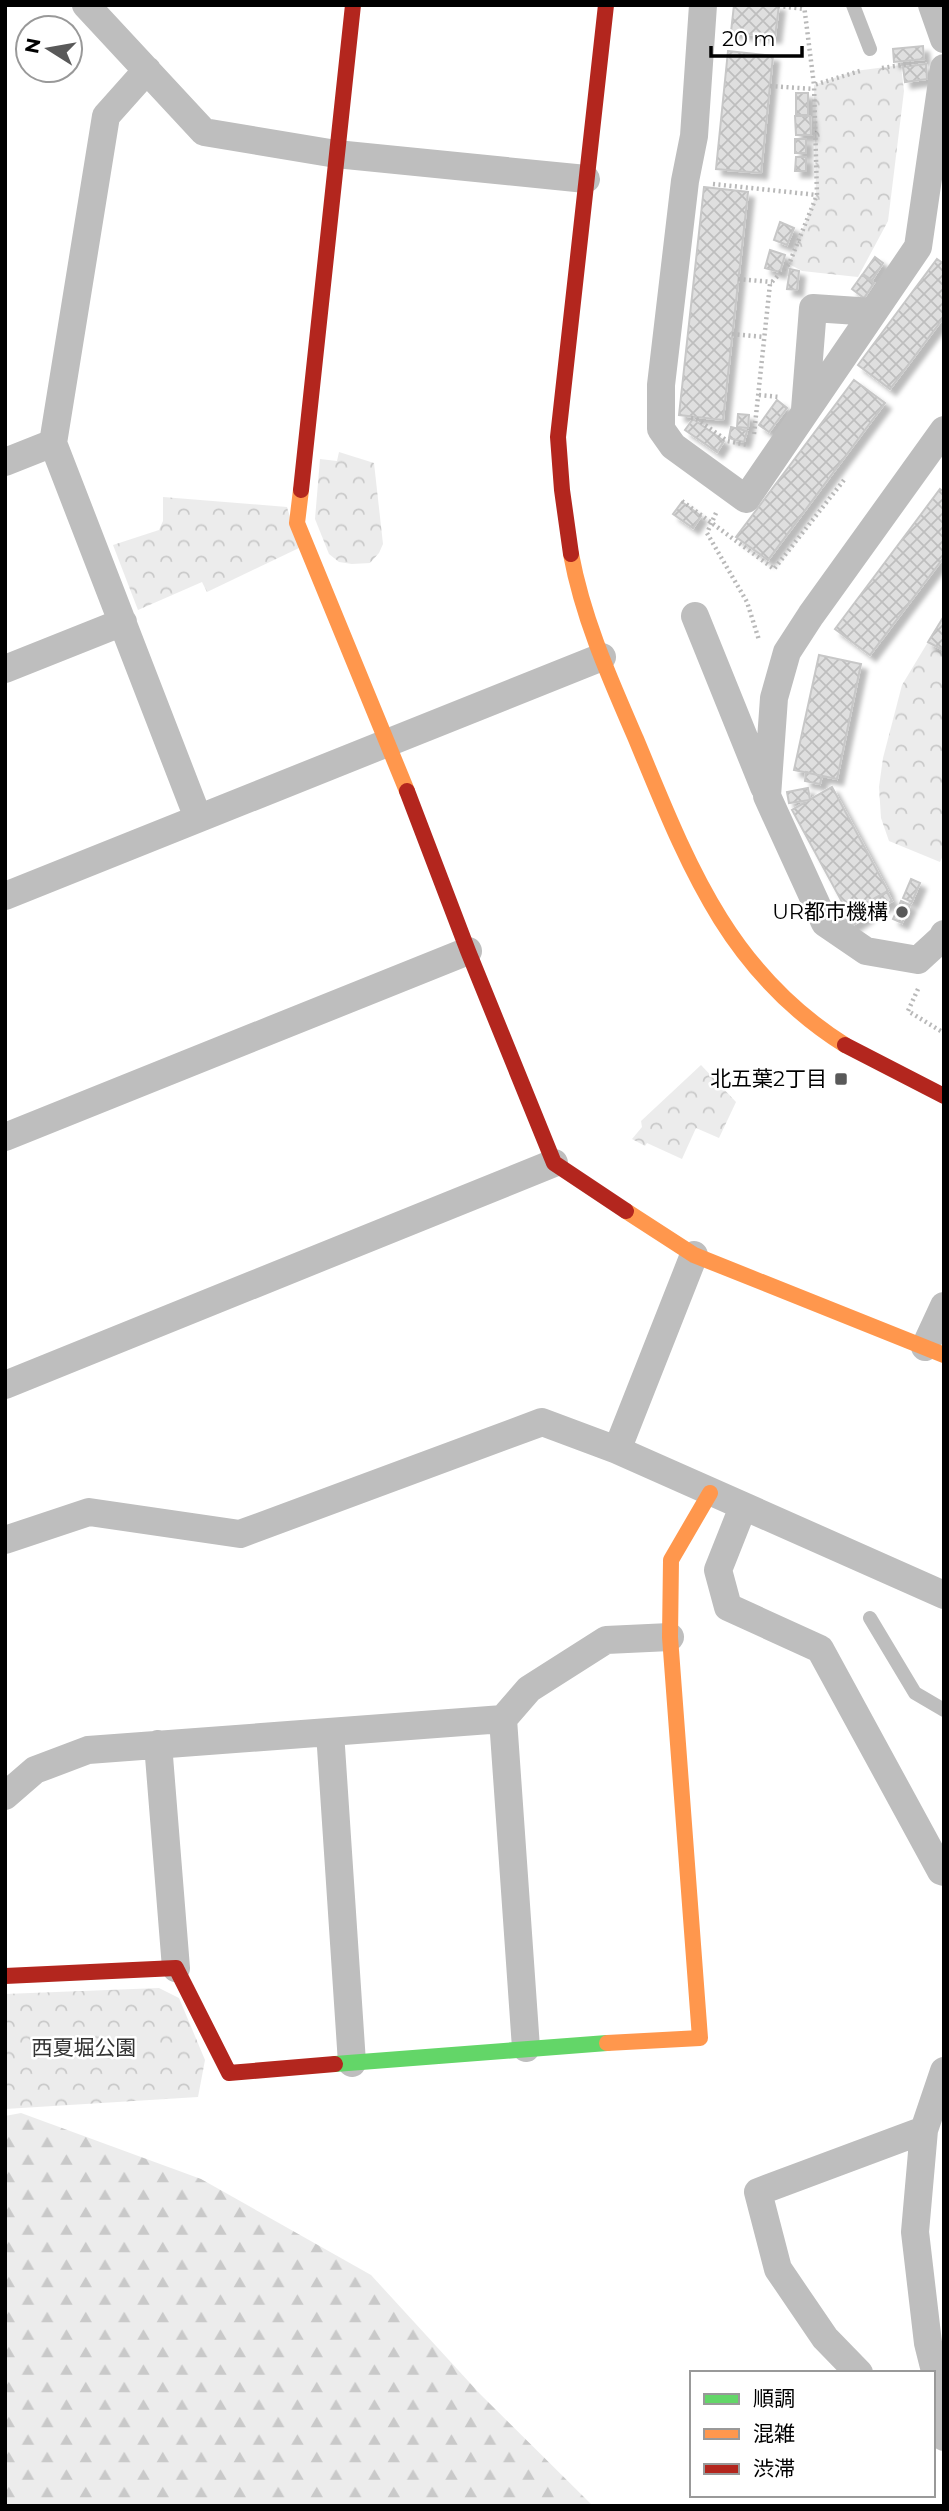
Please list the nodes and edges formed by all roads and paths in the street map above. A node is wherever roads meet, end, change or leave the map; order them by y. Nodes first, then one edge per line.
1 (86, 5) edge
2 (353, 5) edge
3 (606, 5) edge
4 (702, 5) edge
5 (853, 5) edge
6 (932, 5) edge
7 (779, 6) edge
8 (805, 9) dead end
9 (944, 39) edge
10 (870, 49) dead end
11 (944, 68) edge
12 (148, 70) junction
13 (770, 86) dead end
14 (337, 154) junction
15 (586, 179) junction
16 (685, 181) junction
17 (817, 195) junction
18 (738, 279) dead end
19 (774, 282) junction
20 (873, 312) junction
21 (732, 334) dead end
22 (764, 337) junction
23 (805, 411) junction
24 (687, 418) dead end
25 (944, 430) edge
26 (53, 443) junction
27 (760, 459) junction
28 (5, 462) edge
29 (844, 480) dead end
30 (731, 488) junction
31 (682, 501) dead end
32 (711, 522) junction
33 (695, 616) dead end
34 (122, 622) junction
35 (762, 646) dead end
36 (602, 657) junction
37 (5, 669) edge
38 (388, 743) junction
39 (767, 796) junction
40 (198, 818) junction
41 (5, 896) edge
42 (944, 934) edge
43 (468, 951) junction
44 (920, 982) dead end
45 (944, 1033) edge
46 (944, 1096) edge
47 (5, 1138) edge
48 (554, 1163) junction
49 (694, 1255) junction
50 (944, 1306) edge
51 (935, 1351) edge
52 (5, 1385) edge
53 (617, 1450) junction
54 (710, 1493) junction
55 (743, 1507) junction
56 (5, 1540) edge
57 (944, 1595) edge
58 (870, 1618) dead end
59 (670, 1637) junction
60 (944, 1710) edge
61 (503, 1719) junction
62 (330, 1732) junction
63 (158, 1744) junction
64 (5, 1796) edge
65 (944, 1872) edge
66 (176, 1968) junction
67 (5, 1976) edge
68 (526, 2048) junction
69 (352, 2063) junction
70 (944, 2071) edge
71 (924, 2130) junction
72 (857, 2371) edge
73 (944, 2407) edge

1 - 12 street
2 - 14 street
3 - 15 street
4 - 16 street
5 - 10 lane
6 - 9 street
7 - 8 path
11 - 20 street
12 - 14 street
12 - 26 street
13 - 17 path
14 - 15 street
14 - 38 street
15 - 36 street
16 - 17 path
16 - 30 street
17 - 19 path
18 - 19 path
19 - 22 path
20 - 23 street
20 - 23 street
21 - 22 path
22 - 27 path
23 - 27 street
24 - 27 path
25 - 39 street
26 - 28 street
26 - 34 street
27 - 30 street
29 - 32 path
30 - 32 path
31 - 32 path
32 - 35 path
33 - 39 street
34 - 37 street
34 - 40 street
36 - 38 street
36 - 46 street
38 - 40 street
38 - 43 street
39 - 42 street
40 - 41 street
43 - 47 street
43 - 48 street
44 - 45 path
48 - 49 street
48 - 52 street
49 - 51 street
49 - 53 street
50 - 51 street
53 - 54 street
53 - 56 street
54 - 55 street
54 - 59 street
55 - 57 street
55 - 65 street
58 - 60 lane
59 - 61 street
59 - 68 street
61 - 62 street
61 - 68 street
62 - 63 street
62 - 69 street
63 - 64 street
63 - 66 street
66 - 67 street
66 - 69 street
68 - 69 street
70 - 71 street
71 - 72 street
71 - 73 street

